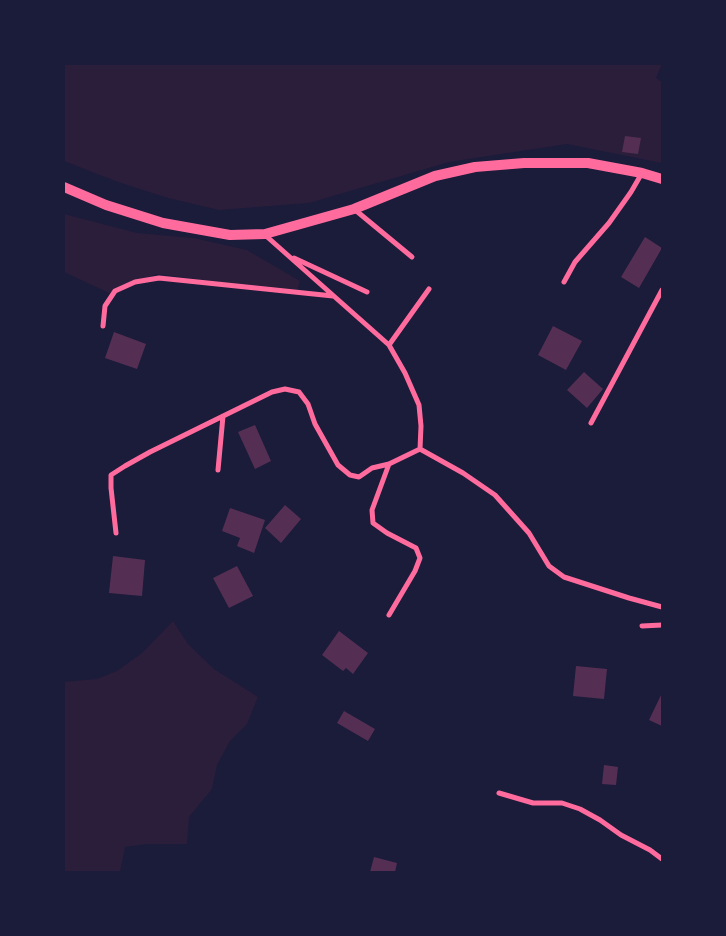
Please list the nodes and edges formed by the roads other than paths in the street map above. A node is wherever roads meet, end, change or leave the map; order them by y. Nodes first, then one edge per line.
1 (642, 173) junction
2 (662, 180) edge
3 (64, 187) edge
4 (354, 209) junction
5 (264, 234) junction
6 (289, 255) junction
7 (412, 257) dead end
8 (564, 282) dead end
9 (429, 289) dead end
10 (662, 290) edge
11 (367, 292) dead end
12 (334, 296) junction
13 (103, 326) dead end
14 (390, 345) junction
15 (223, 416) junction
16 (591, 423) dead end
17 (420, 449) junction
18 (389, 464) junction
19 (218, 470) dead end
20 (116, 533) dead end
21 (662, 607) edge
22 (389, 615) dead end
23 (662, 625) edge
24 (642, 626) dead end
25 (499, 793) dead end
26 (662, 860) edge

1 - 2 main road
1 - 4 main road
1 - 8 street
3 - 5 main road
4 - 5 main road
4 - 7 street
5 - 6 street
6 - 11 street
6 - 12 street
9 - 14 street
10 - 16 street
12 - 13 street
12 - 14 street
14 - 17 street
15 - 18 street
15 - 19 street
15 - 20 street
17 - 18 street
17 - 21 street
18 - 22 street
23 - 24 street
25 - 26 street

